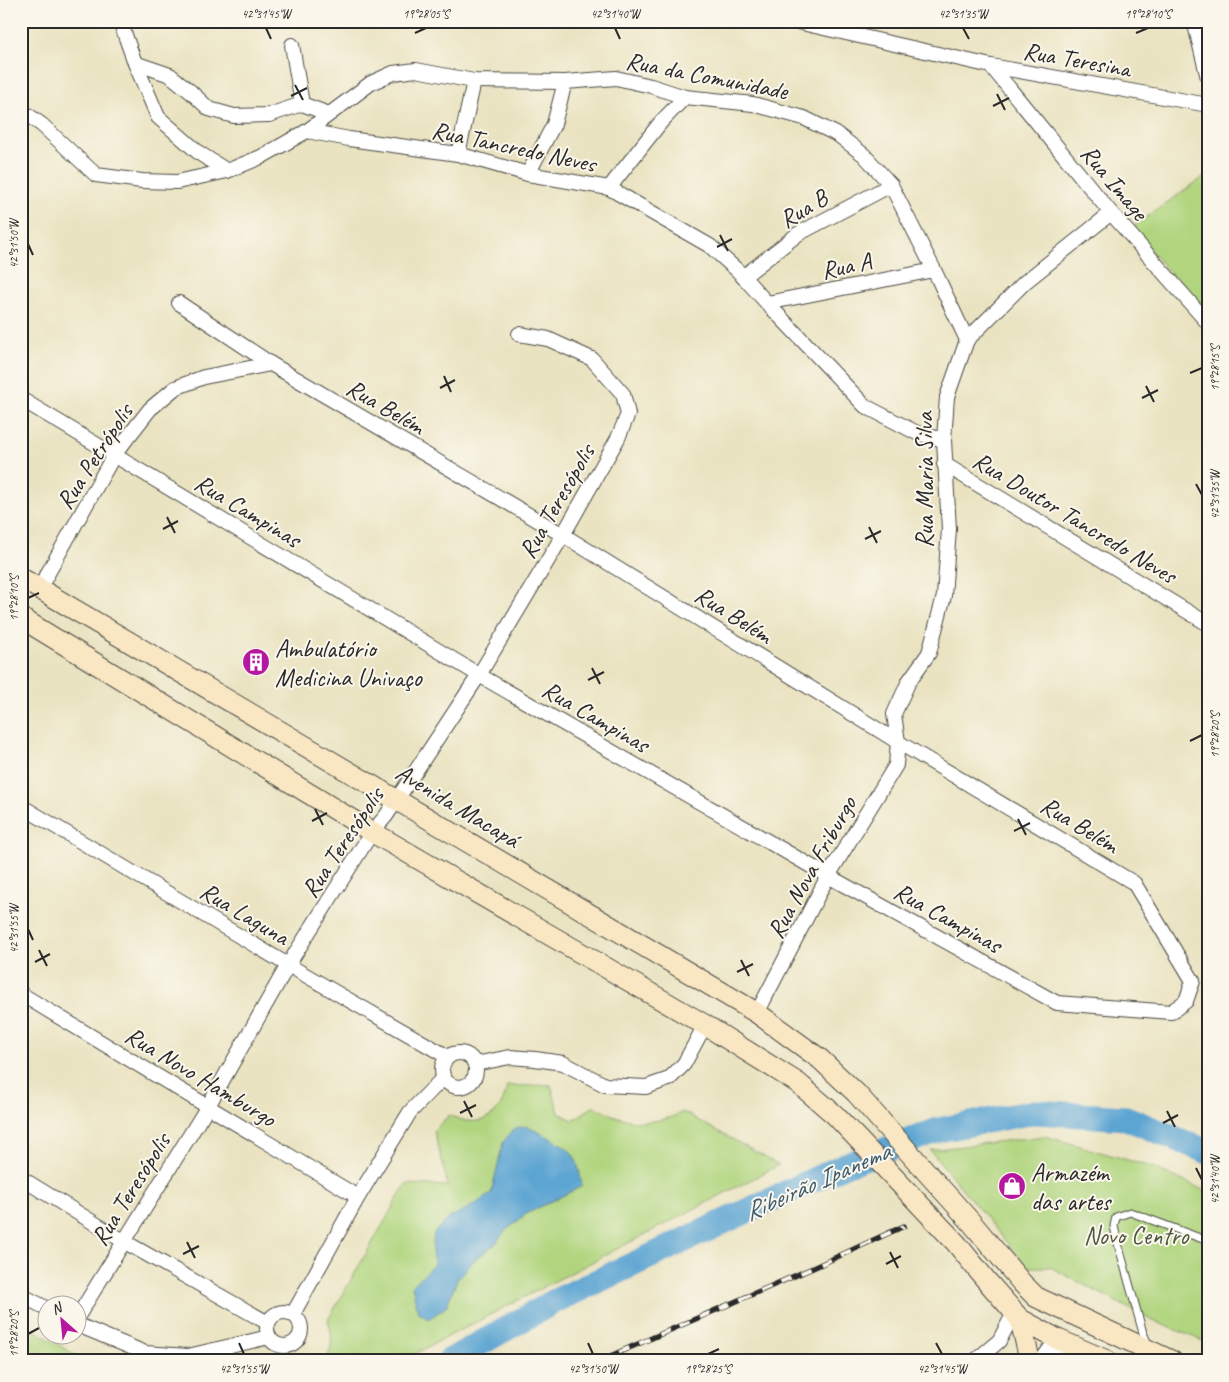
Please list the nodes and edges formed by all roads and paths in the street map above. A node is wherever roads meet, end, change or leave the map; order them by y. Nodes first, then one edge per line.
1 (120, 21) edge
2 (793, 21) edge
3 (1194, 21) edge
4 (292, 45) dead end
5 (135, 63) junction
6 (991, 66) junction
7 (1208, 78) edge
8 (474, 81) junction
9 (565, 82) junction
10 (685, 97) junction
11 (302, 104) junction
12 (1208, 105) edge
13 (21, 110) edge
14 (329, 114) junction
15 (307, 131) junction
16 (458, 154) junction
17 (227, 171) junction
18 (528, 174) junction
19 (891, 185) junction
20 (608, 188) junction
21 (1111, 214) junction
22 (934, 270) junction
23 (743, 277) junction
24 (179, 303) dead end
25 (767, 303) junction
26 (1208, 323) edge
27 (519, 334) dead end
28 (968, 340) junction
29 (271, 364) junction
30 (21, 398) edge
31 (944, 440) junction
32 (114, 455) junction
33 (944, 464) junction
34 (562, 535) junction
35 (21, 578) edge
36 (39, 589) junction
37 (21, 618) edge
38 (1208, 624) edge
39 (478, 675) junction
40 (898, 742) junction
41 (398, 799) junction
42 (21, 806) edge
43 (372, 832) junction
44 (828, 876) junction
45 (288, 966) junction
46 (21, 994) edge
47 (1171, 1012) joint
48 (757, 1013) junction
49 (706, 1025) junction
50 (448, 1057) junction
51 (475, 1064) junction
52 (443, 1078) junction
53 (208, 1106) junction
54 (21, 1178) edge
55 (358, 1197) junction
56 (1208, 1241) edge
57 (125, 1242) junction
58 (21, 1295) edge
59 (1036, 1297) junction
60 (88, 1300) edge
61 (38, 1304) edge
62 (293, 1314) junction
63 (1017, 1316) junction
64 (88, 1329) edge
65 (269, 1330) junction
66 (1108, 1332) junction
67 (1057, 1339) junction
68 (1151, 1351) junction
69 (975, 1361) edge
70 (1030, 1361) edge
71 (1041, 1361) edge
72 (1059, 1361) edge
73 (1108, 1361) edge
74 (1172, 1361) edge

1 - 5 street
2 - 6 street, Rua Teresina
3 - 7 street
4 - 11 street
5 - 11 street
5 - 17 street
6 - 12 street, Rua Teresina
6 - 21 street, Rua Image
8 - 9 street, Rua da Comunidade
8 - 14 street, Rua da Comunidade
8 - 16 street
9 - 10 street, Rua da Comunidade
9 - 18 street
10 - 19 street, Rua da Comunidade
10 - 20 street
11 - 14 street
13 - 17 street
14 - 15 street, Rua da Comunidade
15 - 16 street, Rua Tancredo Neves
15 - 17 street
16 - 18 street, Rua Tancredo Neves
18 - 20 street, Rua Tancredo Neves
19 - 22 street, Rua da Comunidade
19 - 23 street, Rua B
20 - 23 street, Rua Tancredo Neves
21 - 26 street, Rua Image
21 - 28 street, Rua Maria Silva
22 - 25 street, Rua A
22 - 28 street, Rua da Comunidade
23 - 25 street, Rua Tancredo Neves
24 - 29 street, Rua Belém
25 - 31 street, Rua Tancredo Neves
27 - 34 street, Rua Teresópolis
28 - 31 street, Rua Maria Silva
29 - 32 street, Rua Petrópolis
29 - 34 street, Rua Belém
30 - 32 street, Rua Campinas
31 - 33 street, Rua Maria Silva
32 - 36 street, Rua Petrópolis
32 - 39 street, Rua Campinas
33 - 38 street, Rua Doutor Tancredo Neves
33 - 40 street, Rua Maria Silva
34 - 39 street, Rua Teresópolis
34 - 40 street, Rua Belém
35 - 36 main road, Avenida Macapá
36 - 41 main road, Avenida Macapá
37 - 43 main road
39 - 41 street, Rua Teresópolis
39 - 44 street, Rua Campinas
40 - 44 street, Rua Nova Friburgo
40 - 47 street, Rua Belém
41 - 43 street, Rua Teresópolis
41 - 48 main road, Avenida Macapá
42 - 45 street, Rua Laguna
43 - 45 street, Rua Teresópolis
43 - 49 main road
44 - 47 street, Rua Campinas
44 - 48 street, Rua Nova Friburgo
45 - 50 street, Rua Laguna
45 - 53 street, Rua Teresópolis
46 - 53 street, Rua Novo Hamburgo
48 - 59 main road, Avenida Macapá
49 - 51 street
49 - 63 main road
50 - 51 street
50 - 52 street
51 - 52 street
52 - 55 street
53 - 55 street, Rua Novo Hamburgo
53 - 57 street, Rua Teresópolis
54 - 57 street
55 - 62 street
56 - 68 lane
57 - 60 street, Rua Teresópolis
57 - 65 street
58 - 61 street
59 - 66 main road
59 - 67 main road
62 - 65 street
62 - 65 street
63 - 67 main road
63 - 69 street
63 - 70 main road
64 - 65 street
66 - 67 main road
66 - 68 main road
67 - 71 street
67 - 72 street
67 - 73 main road
68 - 74 main road

